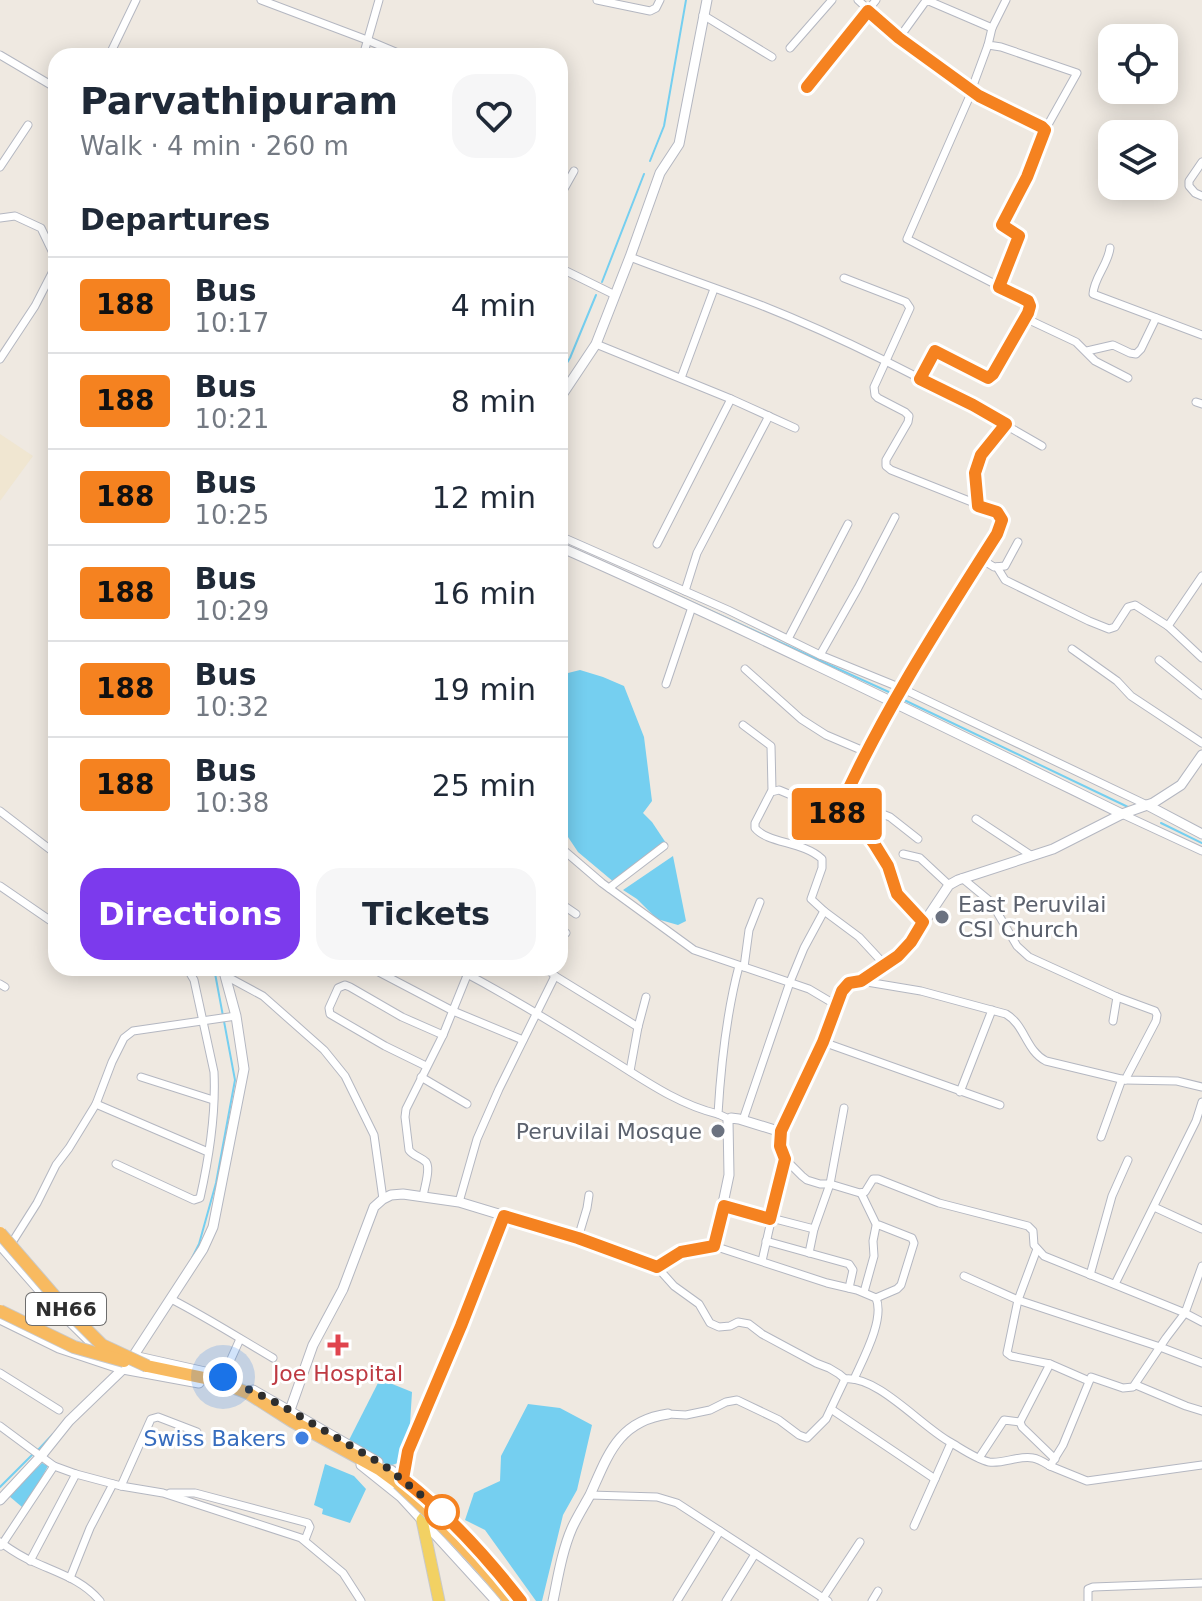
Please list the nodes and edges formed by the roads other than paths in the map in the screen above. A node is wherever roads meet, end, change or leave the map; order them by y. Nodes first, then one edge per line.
1 (136, 0) edge
2 (261, 0) edge
3 (379, 0) edge
4 (597, 0) edge
5 (660, 0) edge
6 (707, 0) edge
7 (832, 0) edge
8 (858, 0) edge
9 (876, 0) edge
10 (1006, 0) edge
11 (868, 11) junction
12 (703, 15) junction
13 (992, 28) junction
14 (899, 38) junction
15 (367, 40) junction
16 (988, 45) junction
17 (113, 48) edge
18 (365, 48) edge
19 (386, 48) edge
20 (790, 48) dead end
21 (0, 55) edge
22 (772, 57) dead end
23 (48, 83) edge
24 (807, 87) dead end
25 (972, 91) junction
26 (28, 125) dead end
27 (1045, 130) junction
28 (1202, 162) edge
29 (0, 167) edge
30 (574, 171) dead end
31 (568, 182) edge
32 (1202, 196) edge
33 (0, 218) edge
34 (48, 243) edge
35 (1110, 248) dead end
36 (630, 257) junction
37 (568, 272) edge
38 (844, 278) dead end
39 (48, 281) edge
40 (999, 287) junction
41 (714, 289) junction
42 (615, 295) junction
43 (1025, 318) junction
44 (1156, 318) junction
45 (1202, 335) edge
46 (596, 344) junction
47 (1087, 351) junction
48 (0, 359) edge
49 (885, 361) junction
50 (681, 378) junction
51 (1128, 378) dead end
52 (920, 379) junction
53 (568, 386) edge
54 (731, 399) junction
55 (769, 416) junction
56 (1006, 424) junction
57 (795, 428) dead end
58 (1042, 446) dead end
59 (978, 506) junction
60 (895, 517) dead end
61 (848, 524) dead end
62 (568, 540) edge
63 (1018, 542) dead end
64 (657, 544) dead end
65 (568, 551) edge
66 (981, 559) junction
67 (997, 567) junction
68 (1202, 576) edge
69 (685, 591) junction
70 (692, 607) junction
71 (1168, 626) junction
72 (788, 639) junction
73 (1072, 649) dead end
74 (820, 655) junction
75 (1202, 658) edge
76 (1159, 660) dead end
77 (745, 669) dead end
78 (666, 684) dead end
79 (901, 688) junction
80 (1202, 695) edge
81 (893, 703) junction
82 (743, 725) dead end
83 (1202, 743) edge
84 (866, 752) junction
85 (1202, 755) edge
86 (772, 790) junction
87 (844, 799) junction
88 (1147, 805) junction
89 (0, 811) edge
90 (837, 814) junction
91 (1122, 814) junction
92 (976, 819) dead end
93 (1202, 834) edge
94 (918, 839) dead end
95 (664, 846) dead end
96 (48, 848) edge
97 (1202, 851) edge
98 (568, 854) edge
99 (903, 854) dead end
100 (1032, 856) junction
101 (962, 878) junction
102 (949, 885) junction
103 (0, 886) edge
104 (609, 888) junction
105 (760, 902) dead end
106 (568, 908) edge
107 (824, 911) junction
108 (576, 914) dead end
109 (48, 919) edge
110 (923, 922) junction
111 (885, 965) junction
112 (742, 966) junction
113 (192, 976) edge
114 (226, 976) edge
115 (231, 976) edge
116 (386, 976) edge
117 (466, 976) edge
118 (476, 976) edge
119 (555, 976) joint
120 (861, 981) junction
121 (790, 982) junction
122 (646, 997) dead end
123 (1117, 997) junction
124 (836, 1005) junction
125 (992, 1010) junction
126 (453, 1011) junction
127 (536, 1013) junction
128 (232, 1016) junction
129 (203, 1020) junction
130 (1113, 1021) dead end
131 (638, 1027) junction
132 (443, 1035) junction
133 (523, 1040) junction
134 (823, 1042) junction
135 (426, 1066) junction
136 (630, 1071) junction
137 (141, 1077) dead end
138 (421, 1077) junction
139 (1124, 1080) junction
140 (1202, 1087) edge
141 (960, 1092) junction
142 (213, 1100) junction
143 (1202, 1102) edge
144 (96, 1104) junction
145 (467, 1104) dead end
146 (1000, 1105) dead end
147 (844, 1108) dead end
148 (718, 1114) junction
149 (729, 1119) junction
150 (743, 1120) junction
151 (781, 1131) junction
152 (1101, 1137) dead end
153 (208, 1152) junction
154 (785, 1159) junction
155 (1128, 1160) dead end
156 (116, 1164) dead end
157 (830, 1184) junction
158 (861, 1193) junction
159 (589, 1195) dead end
160 (423, 1197) junction
161 (383, 1199) junction
162 (459, 1202) junction
163 (724, 1206) junction
164 (1154, 1207) junction
165 (504, 1216) junction
166 (770, 1219) junction
167 (877, 1226) junction
168 (0, 1227) edge
169 (814, 1229) junction
170 (1202, 1229) edge
171 (0, 1233) edge
172 (578, 1238) junction
173 (13, 1241) junction
174 (766, 1241) junction
175 (0, 1245) edge
176 (714, 1246) junction
177 (1037, 1249) junction
178 (809, 1253) junction
179 (762, 1261) junction
180 (1202, 1266) edge
181 (657, 1267) junction
182 (1090, 1275) junction
183 (964, 1276) dead end
184 (1115, 1284) junction
185 (849, 1288) junction
186 (864, 1292) junction
187 (876, 1298) junction
188 (171, 1299) junction
189 (1018, 1300) junction
190 (0, 1305) edge
191 (0, 1311) edge
192 (1185, 1313) junction
193 (0, 1319) edge
194 (1202, 1322) edge
195 (240, 1339) junction
196 (1160, 1347) junction
197 (99, 1351) junction
198 (134, 1355) junction
199 (273, 1358) dead end
200 (1202, 1363) edge
201 (1050, 1364) junction
202 (147, 1366) junction
203 (123, 1369) junction
204 (0, 1373) edge
205 (223, 1377) junction
206 (845, 1379) junction
207 (854, 1379) junction
208 (1089, 1381) junction
209 (1136, 1385) junction
210 (831, 1409) junction
211 (59, 1410) dead end
212 (290, 1410) junction
213 (1202, 1411) edge
214 (668, 1414) joint
215 (1020, 1422) junction
216 (0, 1426) edge
217 (197, 1432) dead end
218 (951, 1443) junction
219 (37, 1453) junction
220 (979, 1458) junction
221 (1052, 1462) junction
222 (1202, 1465) edge
223 (54, 1466) junction
224 (76, 1474) junction
225 (403, 1479) junction
226 (935, 1479) junction
227 (117, 1485) junction
228 (163, 1493) junction
229 (590, 1495) junction
230 (0, 1500) edge
231 (434, 1505) junction
232 (422, 1520) junction
233 (914, 1526) dead end
234 (720, 1531) junction
235 (305, 1540) junction
236 (860, 1542) dead end
237 (1, 1545) edge
238 (755, 1554) junction
239 (30, 1561) junction
240 (70, 1578) junction
241 (1202, 1583) edge
242 (878, 1591) dead end
243 (824, 1600) edge
244 (100, 1601) edge
245 (361, 1601) edge
246 (439, 1601) edge
247 (496, 1601) edge
248 (510, 1601) edge
249 (521, 1601) edge
250 (553, 1601) edge
251 (677, 1601) edge
252 (726, 1601) edge
253 (872, 1601) edge
254 (1088, 1601) edge

1 - 17 street
2 - 15 street
3 - 15 street
4 - 5 street
6 - 12 street
7 - 20 street
8 - 11 street
9 - 11 street
10 - 13 street
11 - 14 street
11 - 24 street
12 - 22 street
12 - 36 street
13 - 14 street
13 - 16 street
14 - 25 street
15 - 18 street
15 - 19 street
16 - 25 street
16 - 27 street
21 - 23 street
25 - 27 street
25 - 40 street
26 - 29 street
27 - 40 street
28 - 32 street
30 - 31 street
33 - 34 street
35 - 44 street
36 - 41 street
36 - 42 street
37 - 42 street
38 - 49 street
39 - 48 street
40 - 43 street
41 - 49 street
41 - 50 street
42 - 46 street
43 - 47 street
43 - 52 street
44 - 45 street
44 - 47 street
46 - 50 street
46 - 53 street
47 - 51 street
49 - 52 street
49 - 59 street
50 - 54 street
52 - 56 street
54 - 55 street
54 - 64 street
55 - 57 street
55 - 69 street
56 - 58 street
56 - 59 street
59 - 66 street
60 - 74 street
61 - 72 street
62 - 69 street
63 - 67 street
65 - 70 street
66 - 67 street
66 - 79 street
67 - 71 street
68 - 71 street
69 - 72 street
70 - 78 street
70 - 81 street
71 - 75 street
72 - 74 street
73 - 83 street
74 - 79 street
76 - 80 street
77 - 84 street
79 - 81 street
79 - 88 street
81 - 84 street
81 - 91 street
82 - 86 street
84 - 87 street
85 - 88 street
86 - 90 street
86 - 107 street
87 - 90 street
87 - 94 street
88 - 91 street
88 - 93 street
89 - 96 street
90 - 110 street
91 - 97 street
91 - 100 street
92 - 100 street
95 - 104 street
98 - 104 street
99 - 102 street
100 - 101 street
101 - 102 street
101 - 123 street
102 - 110 street
103 - 109 street
104 - 112 street
105 - 112 street
106 - 108 street
107 - 111 street
107 - 121 street
110 - 111 street
111 - 120 street
112 - 121 street
112 - 148 street
113 - 129 street
114 - 128 street
115 - 161 street
116 - 126 street
117 - 126 street
118 - 127 street
119 - 127 street
119 - 131 street
120 - 124 street
120 - 125 street
121 - 124 street
121 - 150 street
122 - 131 street
123 - 130 street
123 - 139 street
124 - 134 street
125 - 139 street
125 - 141 street
126 - 132 street
126 - 133 street
127 - 133 street
127 - 136 street
128 - 129 street
128 - 188 street
129 - 142 street
129 - 144 street
131 - 136 street
132 - 135 street
132 - 135 street
133 - 162 street
134 - 141 street
134 - 151 street
135 - 138 street
136 - 148 street
137 - 142 street
138 - 145 street
138 - 160 street
139 - 140 street
139 - 152 street
141 - 146 street
142 - 153 street
143 - 164 street
144 - 153 street
144 - 173 street
147 - 157 street
148 - 149 street
149 - 150 street
149 - 163 street
150 - 151 street
151 - 154 street
153 - 156 street
154 - 157 street
154 - 166 street
155 - 182 street
157 - 158 street
157 - 169 street
158 - 167 street
158 - 177 street
159 - 172 street
160 - 161 street
160 - 162 street
161 - 212 street
162 - 165 street
163 - 166 street
163 - 176 street
164 - 170 street
164 - 184 street
165 - 172 street
165 - 225 street
166 - 169 street
166 - 174 street
167 - 186 street
167 - 187 street
168 - 173 street
169 - 178 street
171 - 202 highway, NH66, bridge
172 - 181 street
173 - 198 street
174 - 178 street
174 - 179 street
175 - 197 street
176 - 179 street
176 - 181 street
177 - 182 street
177 - 189 street
178 - 185 street
179 - 185 street
180 - 192 street
181 - 206 street
182 - 184 street
183 - 189 street
184 - 192 street
185 - 186 street
186 - 187 street
187 - 207 street
188 - 195 street
188 - 198 street
189 - 196 street
189 - 201 street
190 - 197 street
191 - 202 highway, bridge
192 - 194 street
192 - 196 street
193 - 203 street
195 - 199 street
195 - 205 street
196 - 200 street
196 - 209 street
197 - 198 street
197 - 203 street
198 - 203 street
198 - 205 street
201 - 208 street
201 - 215 street
202 - 248 highway, NH66, bridge
203 - 219 street
203 - 232 street
204 - 211 street
205 - 212 street
206 - 207 street
206 - 210 street
207 - 218 street
208 - 209 street
208 - 221 street
209 - 213 street
210 - 214 street
210 - 226 street
212 - 225 street
214 - 229 street
215 - 220 street
215 - 221 street
216 - 219 street
217 - 227 street
218 - 220 street
218 - 226 street
219 - 223 street
219 - 230 street
220 - 221 street
221 - 222 street
223 - 224 street
223 - 237 street
224 - 227 street
224 - 239 street
225 - 231 street
226 - 233 street
227 - 228 street
227 - 240 street
228 - 235 street
228 - 235 street
229 - 234 street
229 - 250 street
231 - 232 main road
231 - 249 street
232 - 246 main road
232 - 247 street
234 - 238 street
234 - 251 street
235 - 245 street
236 - 243 street
237 - 239 street
238 - 243 street
238 - 252 street
239 - 240 street
240 - 244 street
241 - 254 street
242 - 253 street

